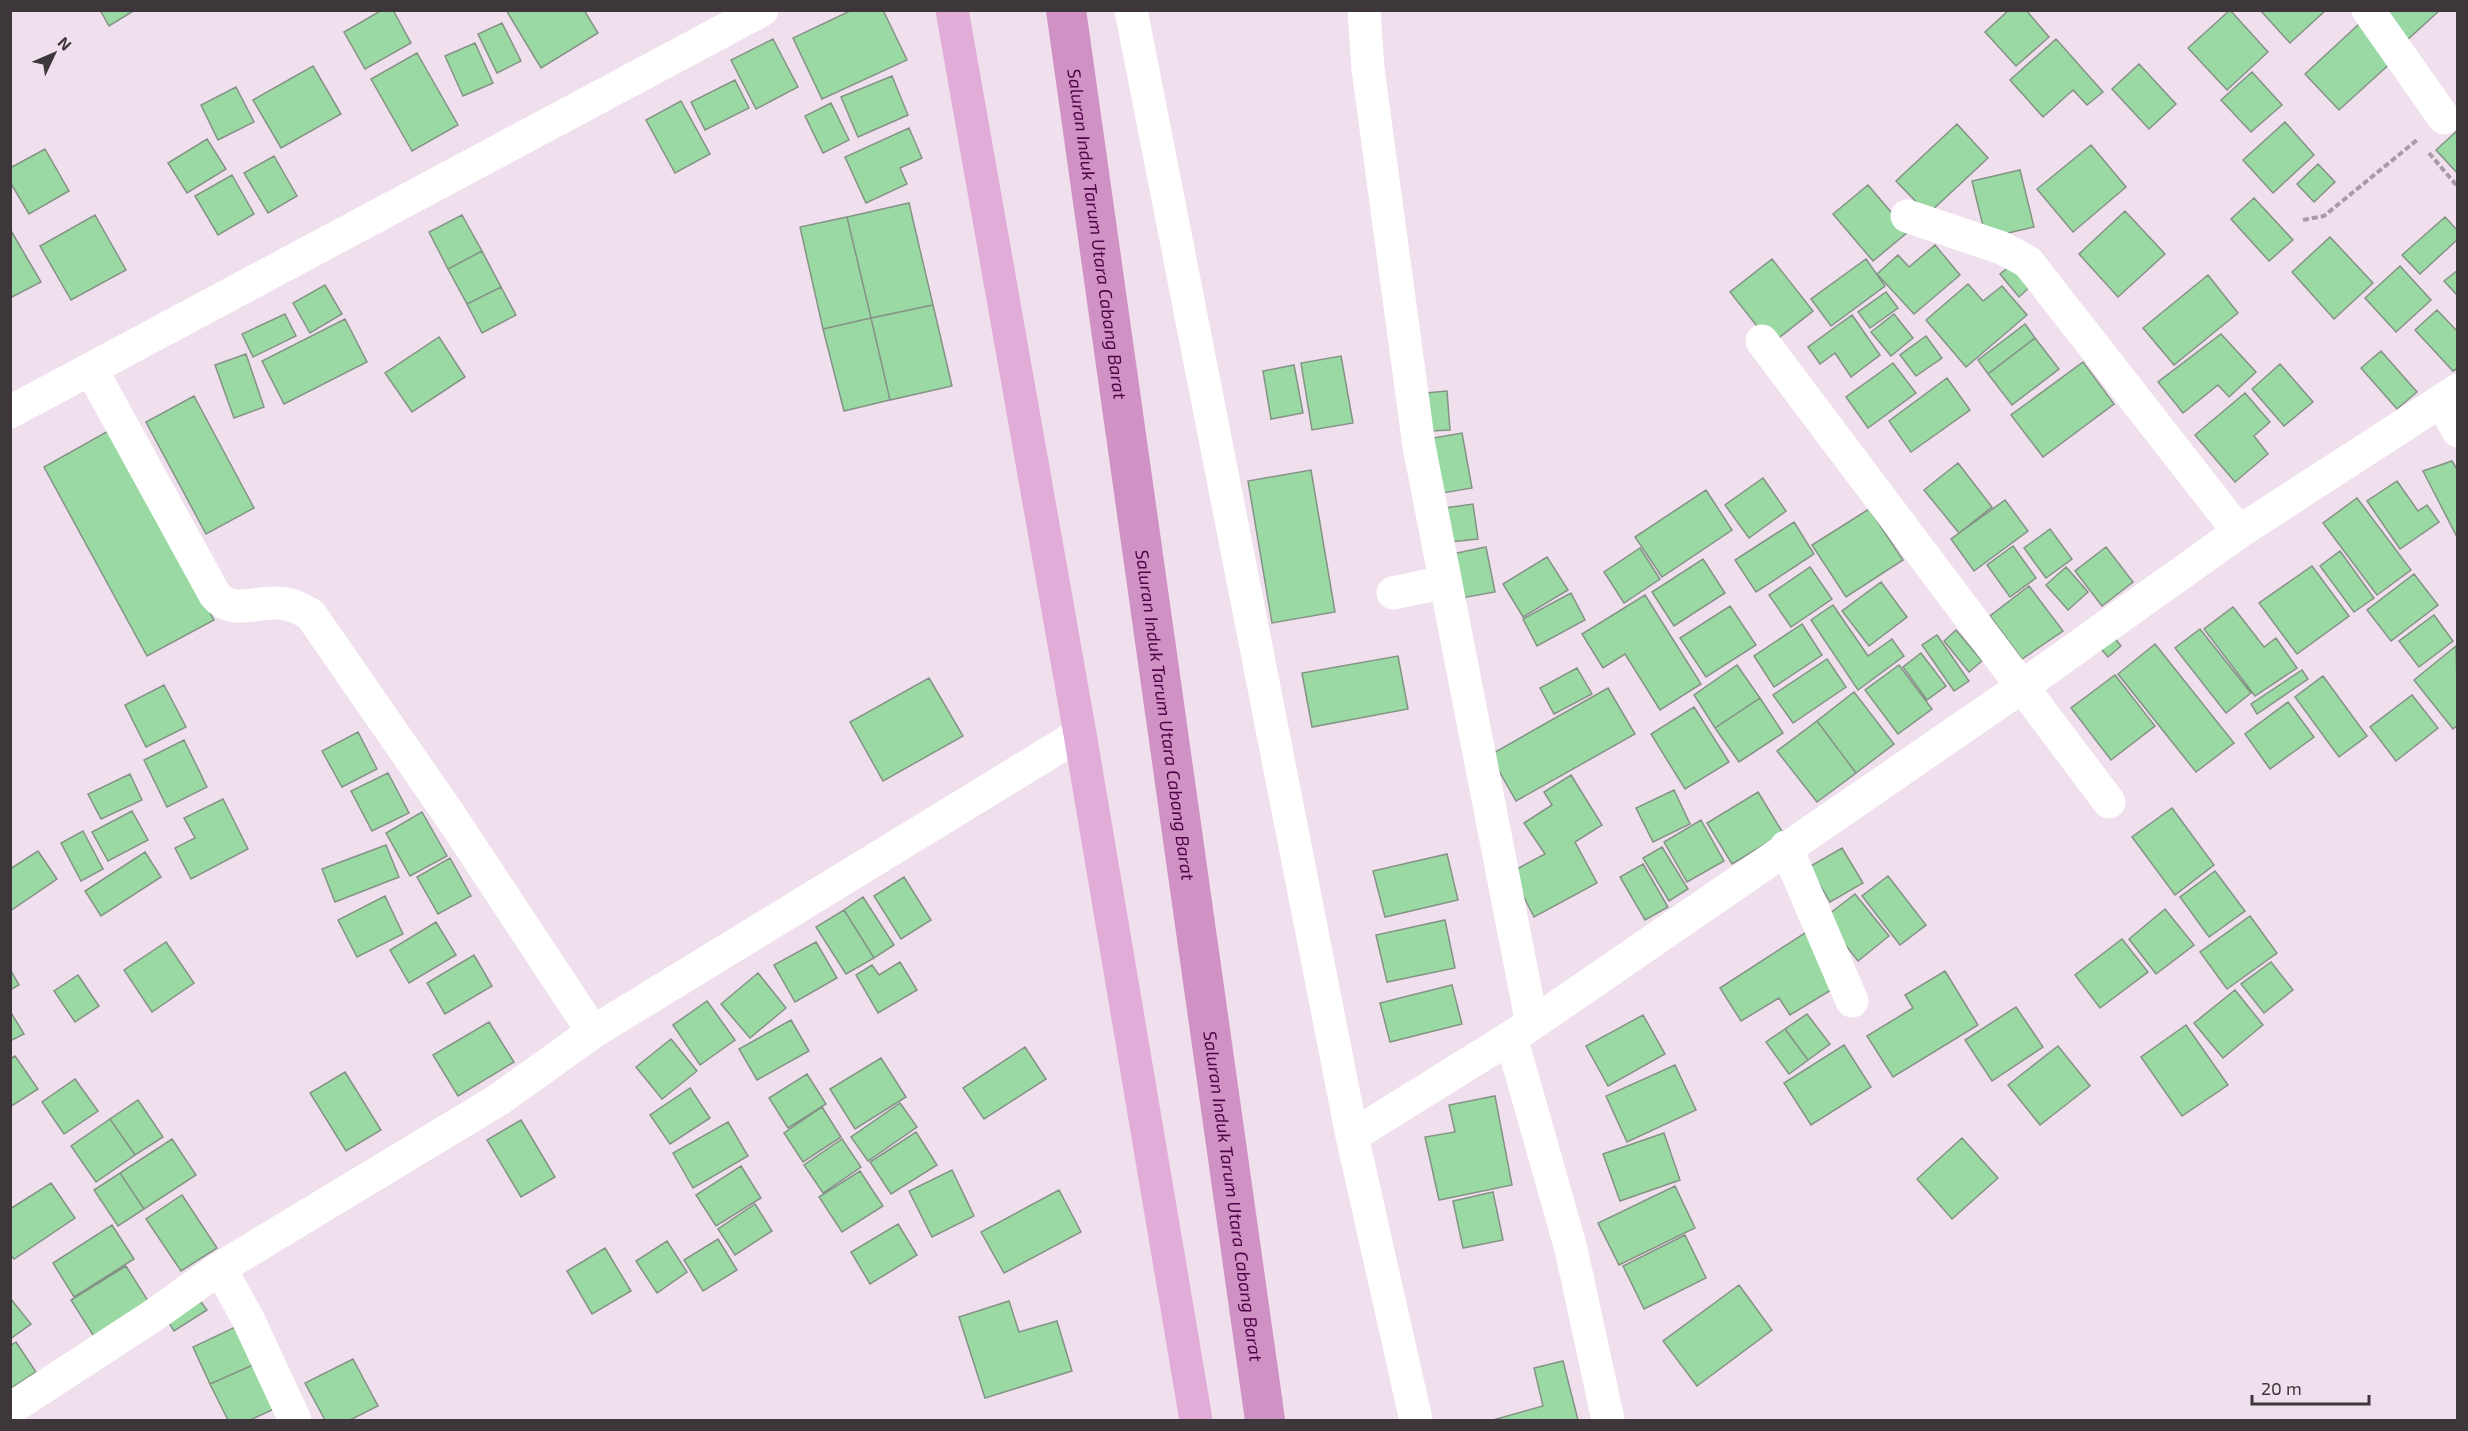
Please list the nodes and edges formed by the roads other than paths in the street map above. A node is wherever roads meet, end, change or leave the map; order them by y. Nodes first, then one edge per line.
1 (762, 10) edge
2 (952, 10) edge
3 (1131, 10) edge
4 (1364, 10) edge
5 (2368, 10) edge
6 (2444, 118) dead end
7 (1907, 216) dead end
8 (1762, 341) dead end
9 (92, 369) junction
10 (2450, 395) edge
11 (10, 412) edge
12 (2457, 431) edge
13 (2239, 532) junction
14 (2020, 687) junction
15 (1080, 734) junction
16 (2109, 802) dead end
17 (1786, 847) junction
18 (1852, 1001) dead end
19 (1521, 1030) junction
20 (593, 1032) junction
21 (1352, 1136) junction
22 (220, 1268) junction
23 (10, 1409) edge
24 (295, 1420) edge
25 (1196, 1420) edge
26 (1416, 1420) edge
27 (1608, 1420) edge

1 - 9 street
2 - 15 main road
3 - 21 street
4 - 19 street
5 - 6 street
7 - 13 street
8 - 14 street
9 - 11 street
9 - 20 street
10 - 12 street
10 - 13 street
13 - 14 street
14 - 16 street
14 - 17 street
15 - 20 street
15 - 25 main road
17 - 18 street
17 - 19 street
19 - 21 street
19 - 27 street
20 - 22 street
21 - 26 street
22 - 23 street
22 - 24 street

